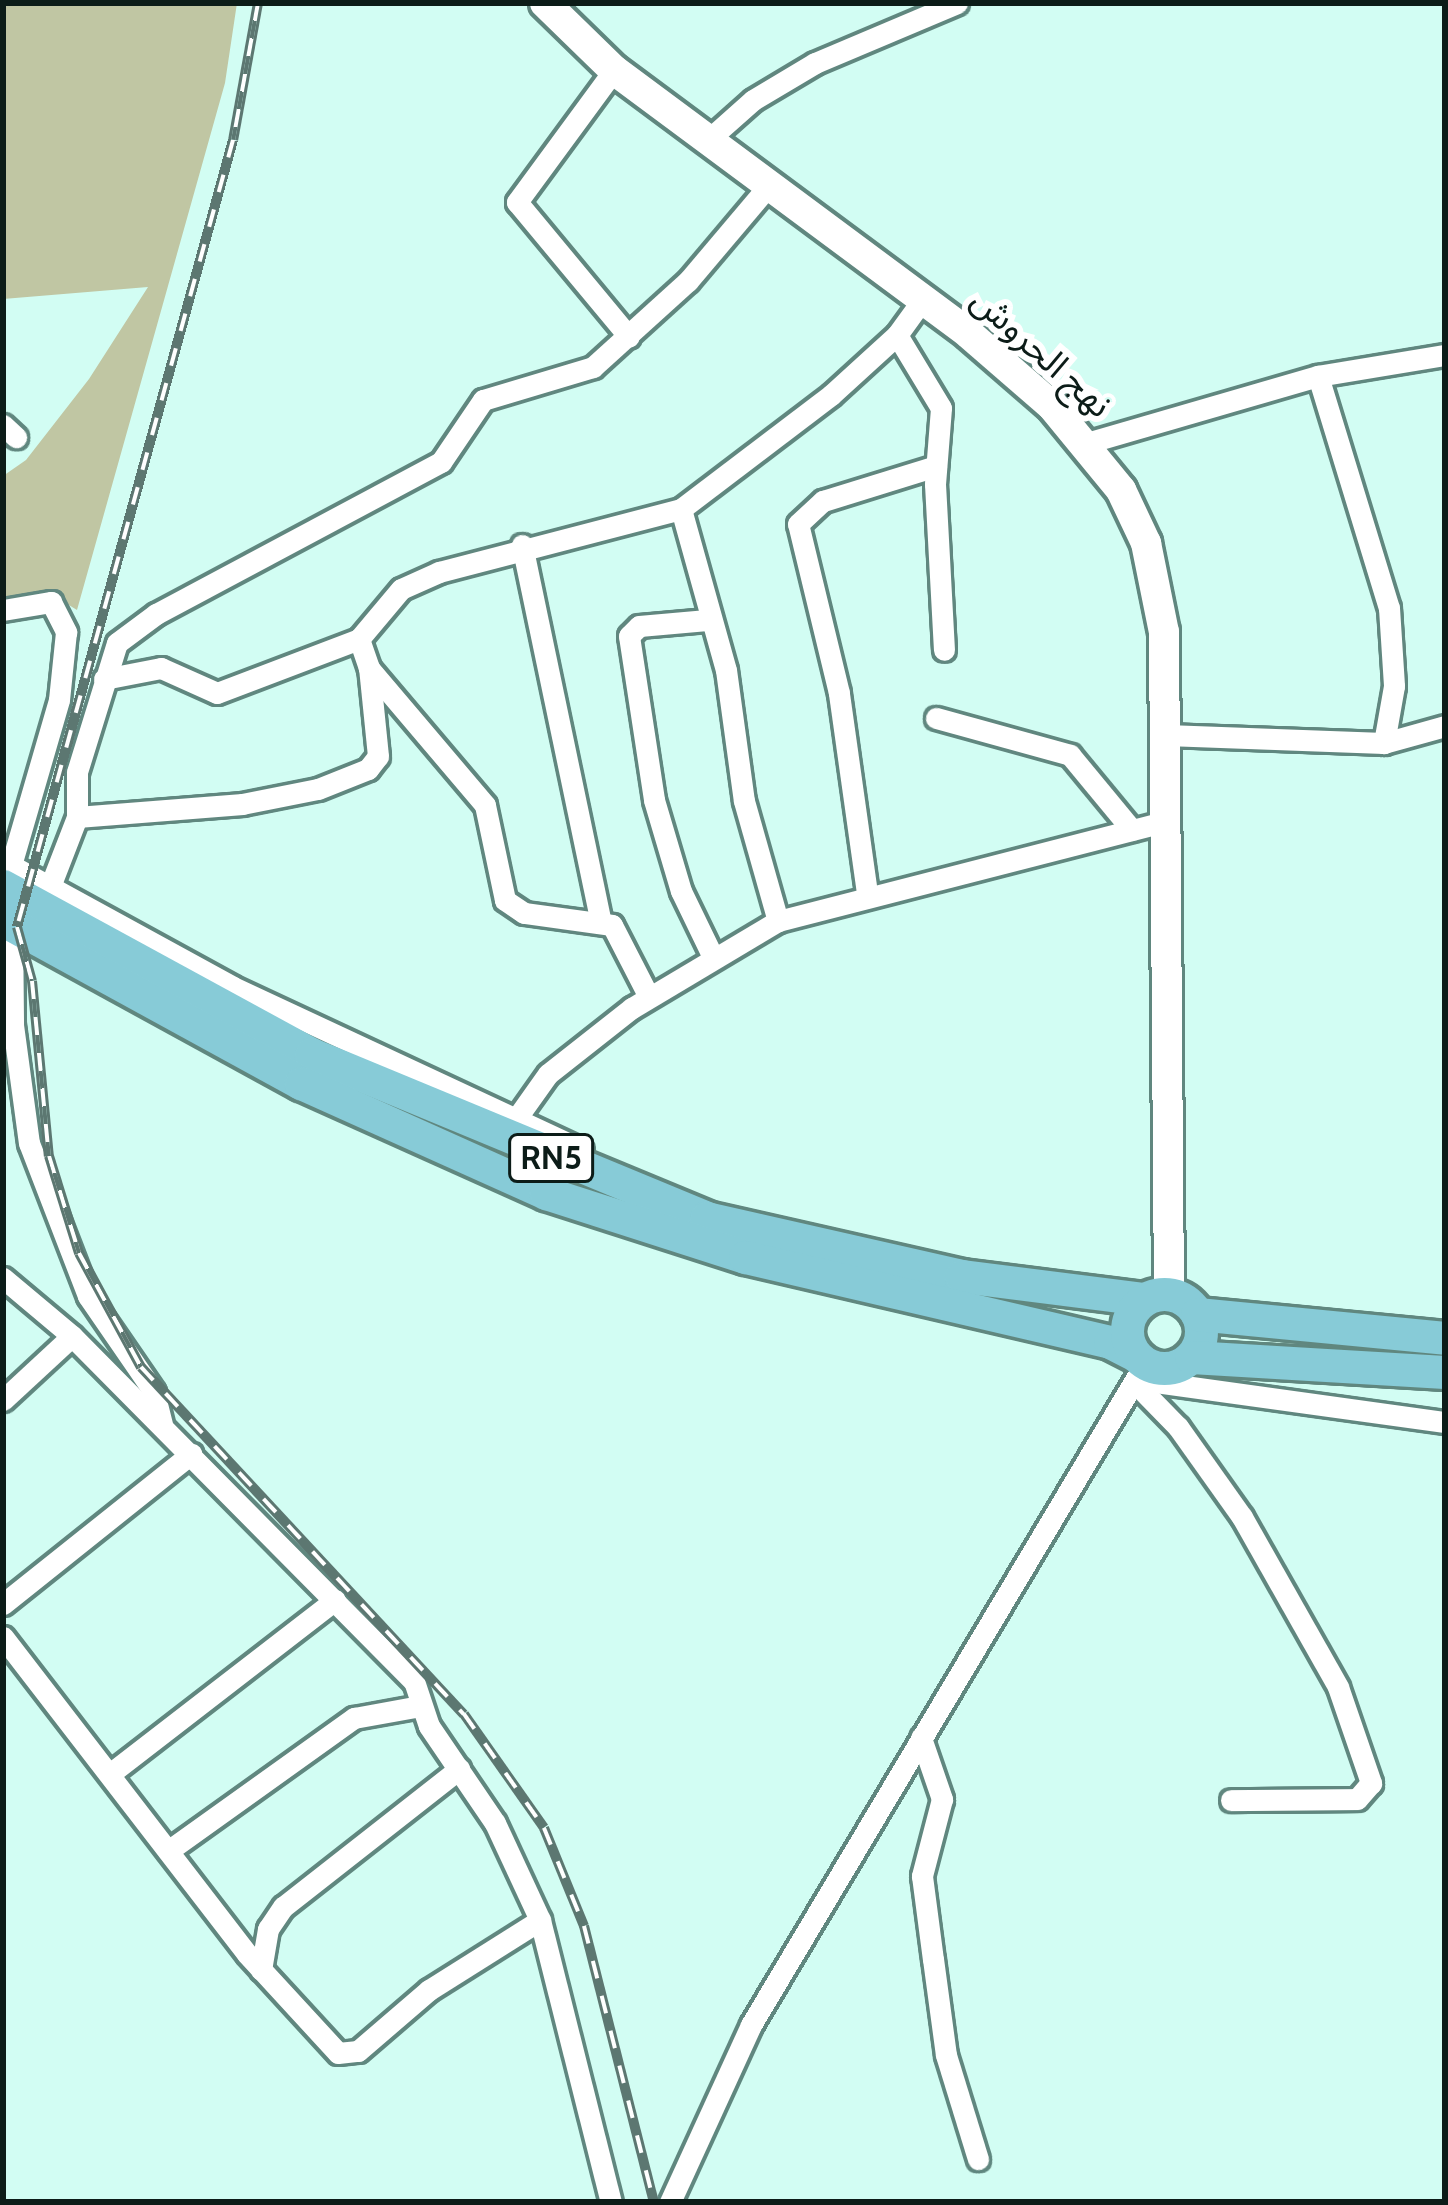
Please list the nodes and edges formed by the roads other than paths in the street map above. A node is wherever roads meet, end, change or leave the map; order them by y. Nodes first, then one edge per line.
1 (545, 3) edge
2 (957, 3) edge
3 (614, 70) junction
4 (708, 140) junction
5 (769, 185) junction
6 (923, 299) junction
7 (897, 335) junction
8 (629, 337) junction
9 (1445, 355) edge
10 (1318, 376) junction
11 (1087, 443) junction
12 (937, 466) junction
13 (680, 509) junction
14 (522, 545) junction
15 (3, 610) edge
16 (707, 620) junction
17 (359, 640) junction
18 (944, 650) dead end
19 (369, 668) junction
20 (104, 679) junction
21 (936, 718) dead end
22 (1445, 726) edge
23 (1166, 735) junction
24 (1384, 743) junction
25 (77, 818) junction
26 (1168, 821) junction
27 (1132, 830) junction
28 (5, 878) edge
29 (867, 892) junction
30 (28, 915) edge
31 (600, 918) junction
32 (778, 921) junction
33 (712, 955) junction
34 (649, 997) junction
35 (516, 1119) junction
36 (706, 1218) junction
37 (3, 1278) edge
38 (1170, 1302) junction
39 (72, 1336) junction
40 (1445, 1338) edge
41 (1191, 1357) junction
42 (1139, 1371) junction
43 (1445, 1372) edge
44 (3, 1400) edge
45 (1445, 1422) edge
46 (163, 1426) junction
47 (191, 1454) junction
48 (335, 1600) junction
49 (3, 1604) edge
50 (3, 1637) edge
51 (421, 1706) junction
52 (921, 1738) junction
53 (459, 1769) junction
54 (111, 1774) junction
55 (1232, 1800) dead end
56 (168, 1851) junction
57 (540, 1920) junction
58 (260, 1970) junction
59 (978, 2159) dead end
60 (611, 2202) edge
61 (670, 2202) edge

1 - 3 street, نهج الحروش
2 - 4 street
3 - 4 street, نهج الحروش
3 - 8 street
4 - 5 street, نهج الحروش
5 - 6 street, نهج الحروش
5 - 8 street
6 - 7 street
6 - 11 street, نهج الحروش
7 - 12 street
7 - 13 street
8 - 20 street
9 - 10 street
10 - 11 street
10 - 24 street
11 - 23 street, نهج الحروش
12 - 18 street
12 - 29 street
13 - 14 street
13 - 16 street
14 - 17 street
14 - 31 street
15 - 28 street
16 - 32 street
16 - 33 street
17 - 19 street
17 - 20 street
19 - 25 street
19 - 31 street
20 - 25 street
21 - 27 street
22 - 24 street
23 - 24 street
23 - 26 street, نهج الحروش
25 - 30 street
26 - 27 street
26 - 38 street, نهج الحروش
27 - 29 street
28 - 30 main road, RN5
29 - 32 street
30 - 35 street
30 - 36 main road, RN5
30 - 42 main road, RN5
30 - 46 street
31 - 34 street
32 - 33 street
33 - 34 street
34 - 35 street
35 - 36 street
36 - 38 main road, RN5
37 - 39 street
38 - 40 main road, RN5
38 - 41 main road
38 - 42 main road
39 - 44 street
39 - 46 street
41 - 42 main road, RN5
41 - 43 main road, RN5
42 - 45 street
42 - 52 street
42 - 55 street
46 - 47 street
47 - 48 street
47 - 49 street
48 - 51 street
48 - 54 street
50 - 54 street
51 - 53 street
51 - 56 street
52 - 59 street
52 - 61 street
53 - 57 street
53 - 58 street
54 - 56 street
56 - 58 street
57 - 58 street
57 - 60 street

